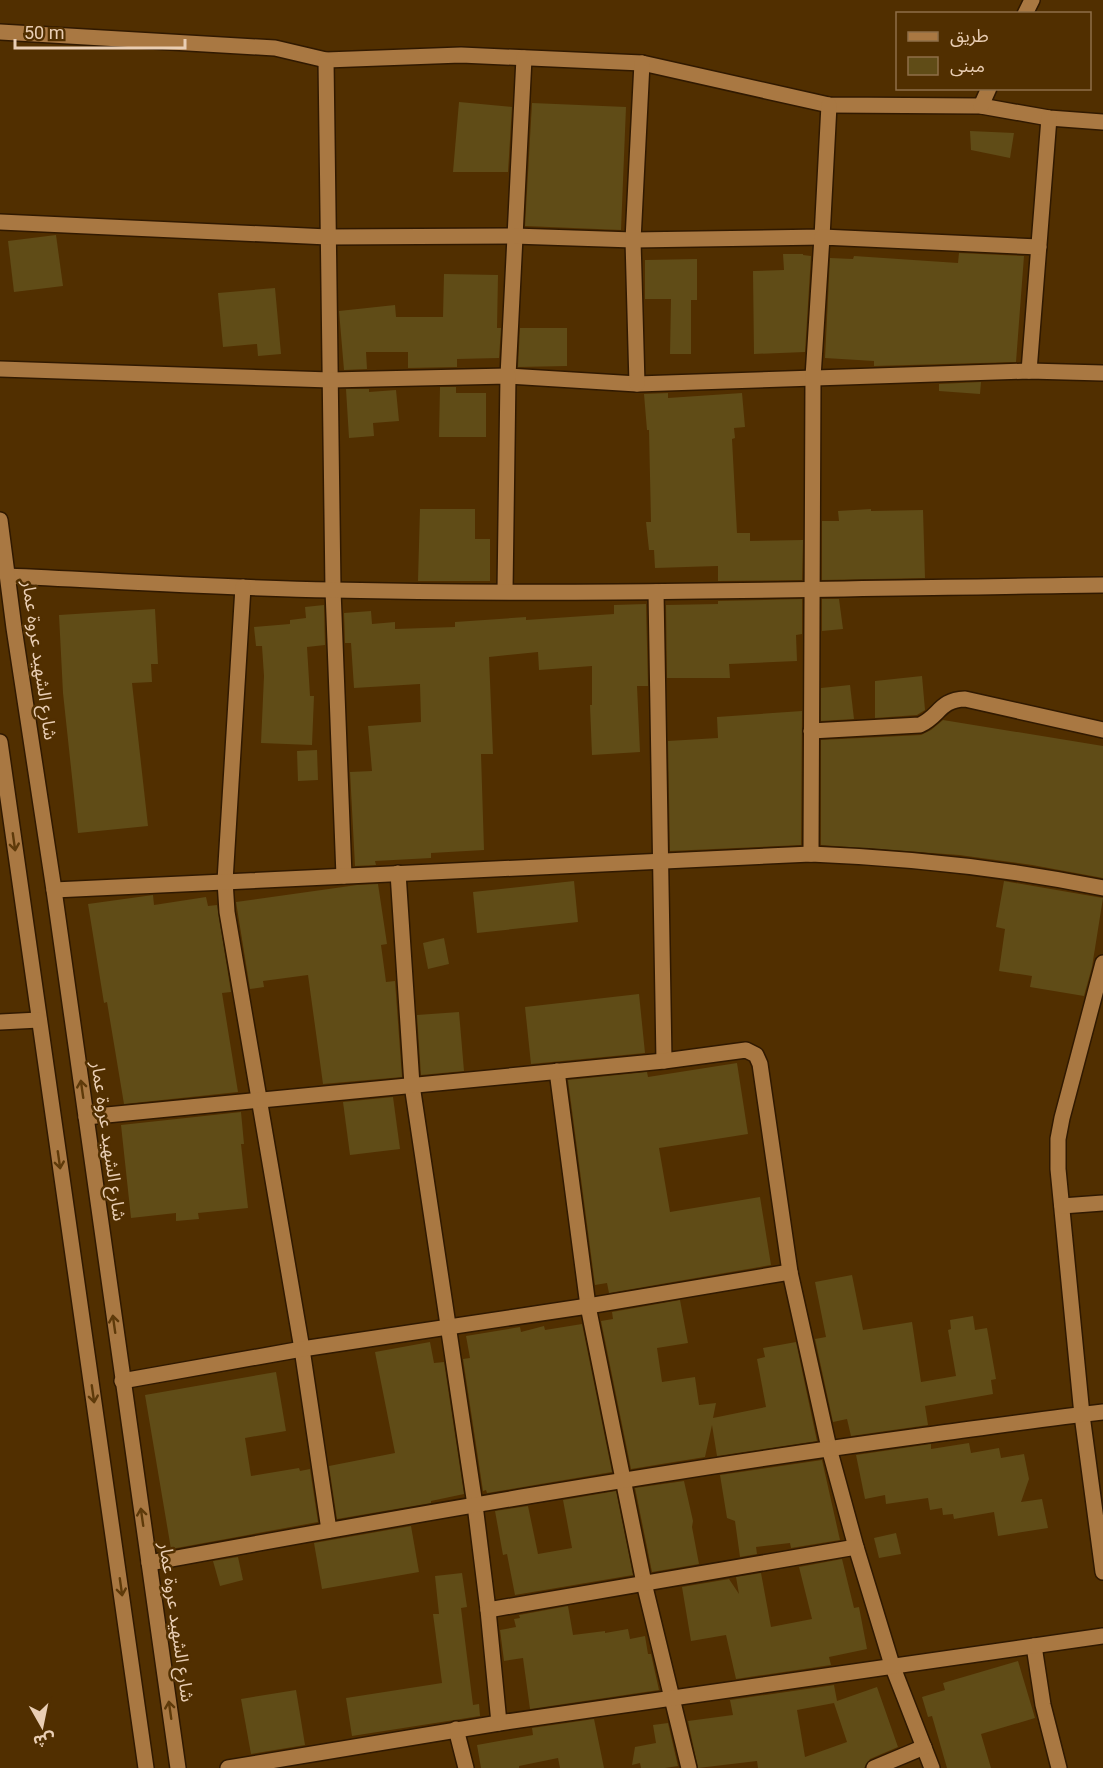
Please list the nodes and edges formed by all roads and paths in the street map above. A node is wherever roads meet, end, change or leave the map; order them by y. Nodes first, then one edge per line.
1 (0, 32) edge
2 (524, 58) junction
3 (326, 60) junction
4 (642, 63) junction
5 (988, 90) edge
6 (829, 105) junction
7 (981, 106) junction
8 (1050, 118) junction
9 (1103, 122) edge
10 (0, 222) edge
11 (514, 236) junction
12 (328, 237) junction
13 (822, 237) junction
14 (633, 240) junction
15 (1039, 247) junction
16 (0, 369) edge
17 (1029, 371) junction
18 (1103, 373) edge
19 (508, 376) junction
20 (813, 377) junction
21 (330, 380) junction
22 (637, 384) junction
23 (0, 520) edge
24 (8, 576) junction
25 (1103, 585) edge
26 (243, 587) junction
27 (812, 588) junction
28 (333, 590) junction
29 (505, 591) junction
30 (656, 592) junction
31 (1103, 730) edge
32 (811, 731) junction
33 (0, 742) edge
34 (811, 854) junction
35 (660, 861) junction
36 (398, 873) junction
37 (344, 876) junction
38 (225, 881) junction
39 (1103, 888) edge
40 (54, 890) junction
41 (1103, 963) edge
42 (1099, 996) edge
43 (39, 1020) junction
44 (0, 1022) edge
45 (664, 1061) junction
46 (557, 1071) junction
47 (412, 1085) junction
48 (259, 1099) junction
49 (86, 1117) junction
50 (1103, 1203) edge
51 (1062, 1206) junction
52 (790, 1272) junction
53 (588, 1306) junction
54 (447, 1327) junction
55 (302, 1348) junction
56 (122, 1381) junction
57 (1103, 1412) edge
58 (1082, 1414) junction
59 (829, 1449) junction
60 (622, 1480) junction
61 (475, 1505) junction
62 (329, 1530) junction
63 (856, 1547) junction
64 (149, 1563) junction
65 (1103, 1572) edge
66 (644, 1583) junction
67 (488, 1610) junction
68 (1103, 1636) edge
69 (1034, 1646) junction
70 (892, 1665) junction
71 (671, 1698) junction
72 (499, 1723) junction
73 (456, 1729) junction
74 (924, 1747) junction
75 (146, 1768) edge
76 (178, 1768) edge
77 (228, 1768) edge
78 (466, 1768) edge
79 (689, 1768) edge
80 (874, 1768) edge
81 (932, 1768) edge
82 (1059, 1768) edge

1 - 3 street
2 - 3 street
2 - 4 street
2 - 11 street
3 - 12 street
4 - 6 street
4 - 14 street
5 - 7 street
6 - 7 street
6 - 13 street
7 - 8 street
8 - 9 street
8 - 15 street
10 - 12 street
11 - 12 street
11 - 14 street
11 - 19 street
12 - 21 street
13 - 14 street
13 - 15 street
13 - 20 street
14 - 22 street
15 - 17 street
16 - 21 street
17 - 18 street
17 - 20 street
19 - 21 street
19 - 22 street
19 - 29 street
20 - 22 street
20 - 27 street
21 - 28 street
23 - 24 street, شارع الشهيد عروة عمار
24 - 26 street
24 - 40 street, شارع الشهيد عروة عمار
25 - 27 street
26 - 28 street
26 - 38 street
27 - 30 street
27 - 32 street
28 - 29 street
28 - 37 street
29 - 30 street
30 - 35 street
31 - 32 street
32 - 34 street
33 -> 43 street
34 - 35 street
34 - 39 street
35 - 36 street
35 - 45 street
36 - 37 street
36 - 47 street
37 - 38 street
38 - 40 street
38 - 48 street
49 -> 40 street, شارع الشهيد عروة عمار
41 - 42 street
42 - 51 street
43 - 44 street
43 -> 75 street
45 - 46 street
45 - 52 street
46 - 47 street
46 - 53 street
47 - 48 street
47 - 54 street
48 - 49 street
48 - 55 street
56 -> 49 street, شارع الشهيد عروة عمار
50 - 51 street
51 - 58 street
52 - 53 street
52 - 59 street
53 - 54 street
53 - 60 street
54 - 55 street
54 - 61 street
55 - 56 street
55 - 62 street
64 -> 56 street, شارع الشهيد عروة عمار
57 - 58 street
58 - 59 street
58 - 65 street
59 - 60 street
59 - 63 street
60 - 61 street
60 - 66 street
61 - 62 street
61 - 67 street
62 - 64 street
63 - 66 street
63 - 70 street
76 -> 64 street, شارع الشهيد عروة عمار
66 - 67 street
66 - 71 street
67 - 72 street
68 - 69 street
69 - 70 street
69 - 82 street
70 - 71 street
70 - 74 street
71 - 72 street
71 - 79 street
72 - 73 street
73 - 77 street
73 - 78 street
74 - 80 street
74 - 81 street

